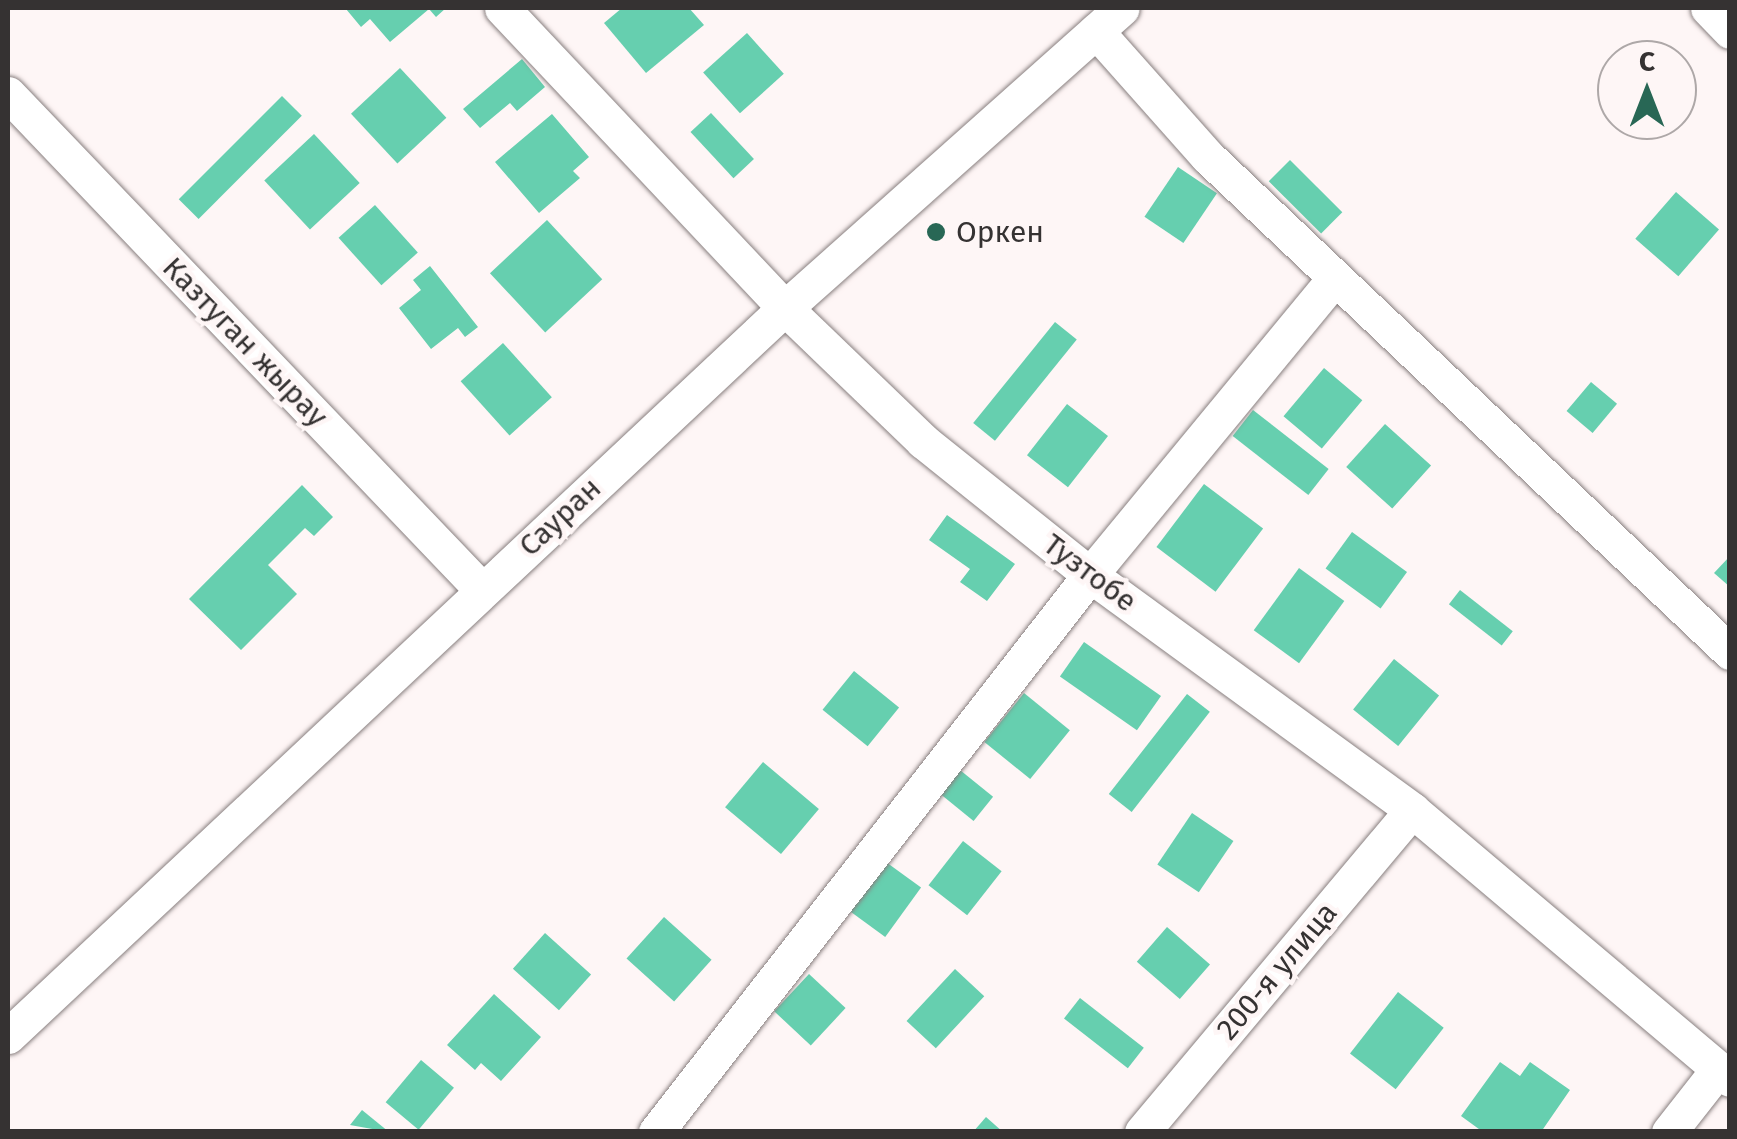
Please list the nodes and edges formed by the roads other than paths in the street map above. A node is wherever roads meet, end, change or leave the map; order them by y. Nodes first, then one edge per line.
1 (502, 8) edge
2 (1708, 8) edge
3 (1109, 19) edge
4 (1730, 32) edge
5 (8, 94) edge
6 (1335, 278) junction
7 (785, 308) junction
8 (1090, 575) junction
9 (482, 590) junction
10 (1730, 652) edge
11 (1412, 810) junction
12 (8, 1036) edge
13 (1722, 1075) edge
14 (656, 1132) edge
15 (1142, 1132) edge
16 (1669, 1132) edge

1 - 7 street, Тузтобе
2 - 4 street
3 - 6 street
3 - 7 street, Сауран
5 - 9 street, Казтуган жырау
6 - 8 street
6 - 10 street
7 - 8 street, Тузтобе
7 - 9 street, Сауран
8 - 11 street, Тузтобе
8 - 14 street
9 - 12 street, Сауран
11 - 13 street, Тузтобе
11 - 15 street, 200-я улица
13 - 16 street

